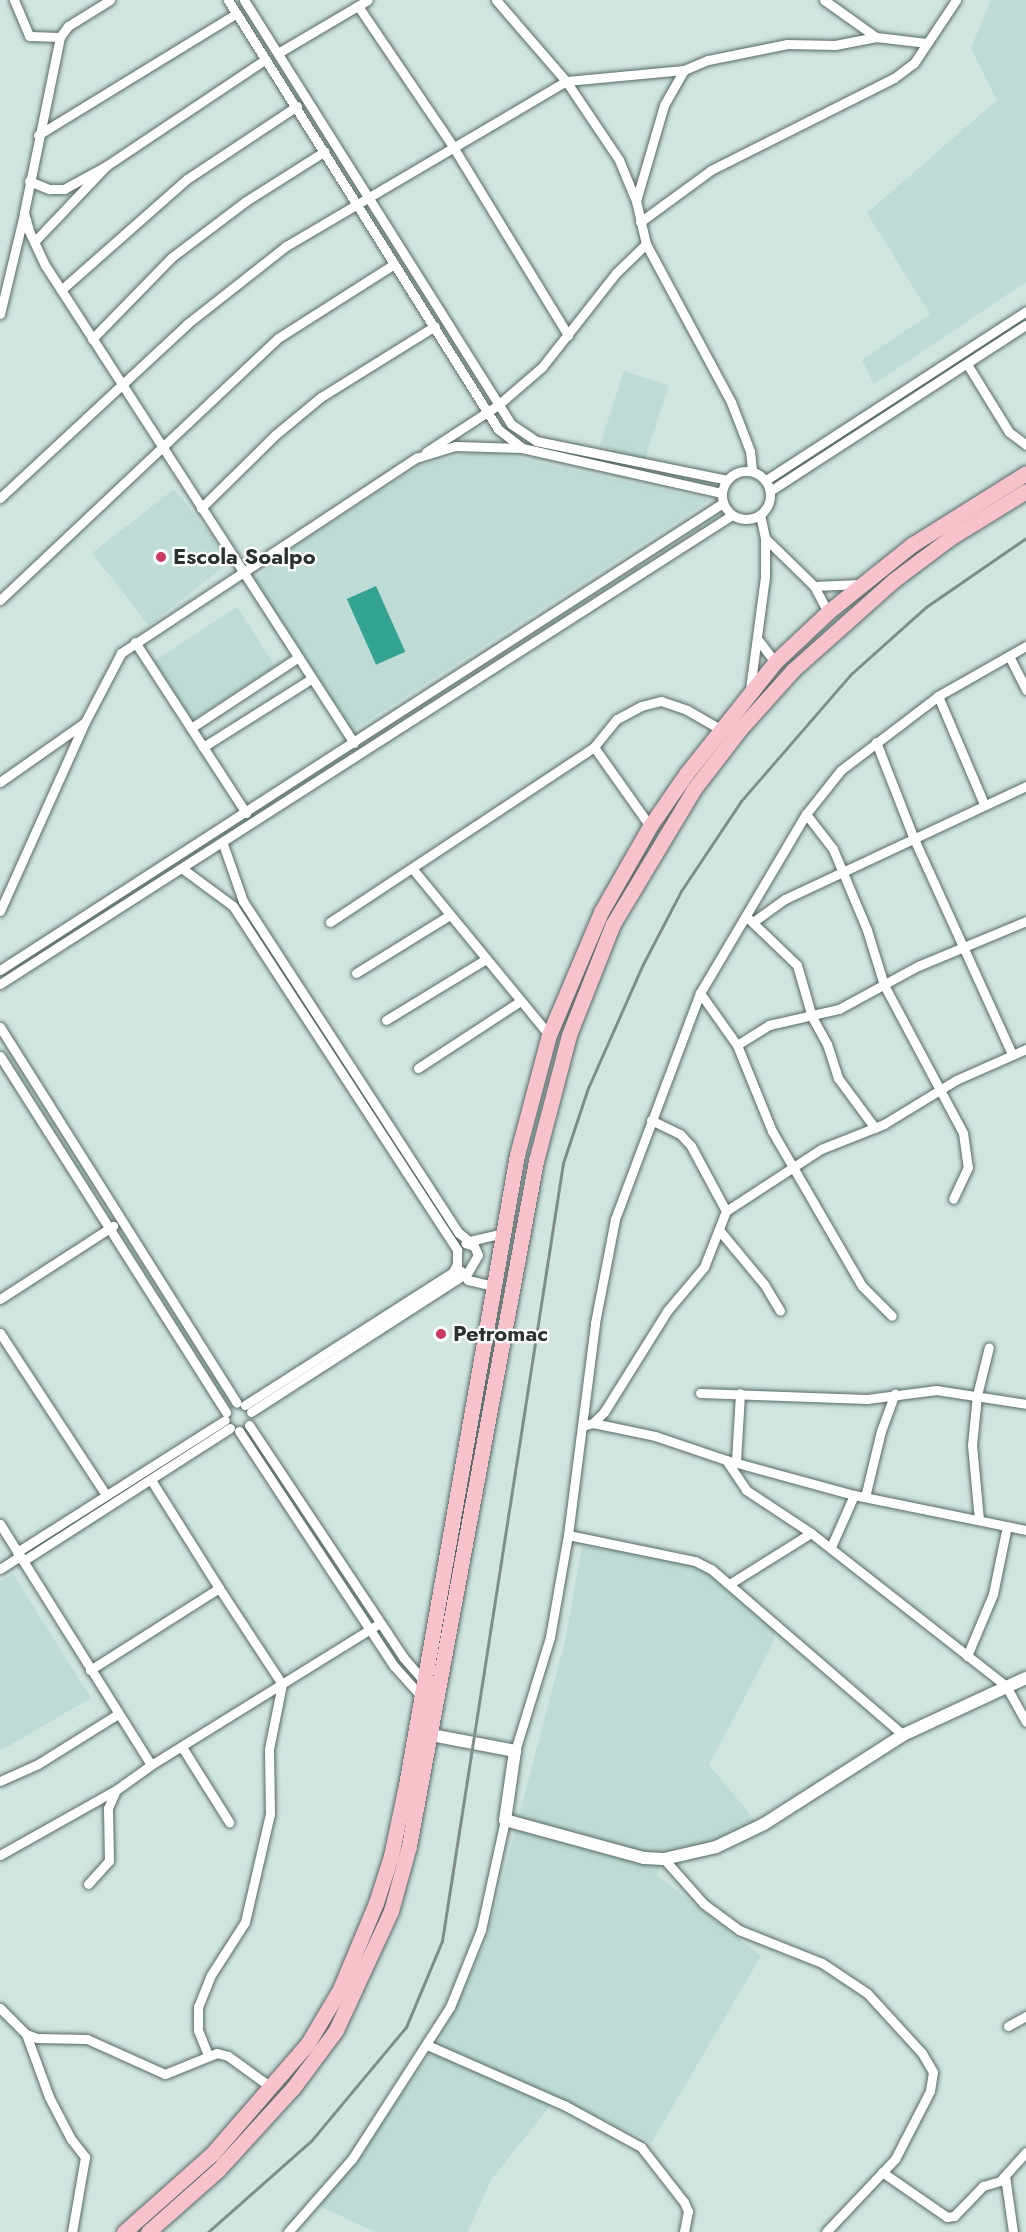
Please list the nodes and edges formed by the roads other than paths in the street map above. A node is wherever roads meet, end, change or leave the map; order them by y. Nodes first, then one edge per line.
1 (14, 0) edge
2 (110, 0) edge
3 (228, 0) edge
4 (244, 0) edge
5 (368, 0) edge
6 (496, 0) edge
7 (824, 0) edge
8 (956, 0) edge
9 (358, 6) junction
10 (237, 13) junction
11 (264, 31) junction
12 (876, 36) junction
13 (60, 37) junction
14 (253, 39) junction
15 (927, 43) junction
16 (278, 53) junction
17 (266, 59) junction
18 (684, 70) junction
19 (293, 78) junction
20 (566, 81) junction
21 (283, 85) junction
22 (297, 106) junction
23 (320, 121) junction
24 (310, 127) junction
25 (38, 135) junction
26 (452, 145) junction
27 (325, 151) junction
28 (106, 166) junction
29 (357, 180) junction
30 (29, 181) junction
31 (347, 187) junction
32 (367, 196) junction
33 (636, 201) junction
34 (356, 203) junction
35 (24, 213) junction
36 (382, 219) junction
37 (640, 222) junction
38 (371, 226) junction
39 (394, 240) junction
40 (34, 242) junction
41 (646, 244) junction
42 (384, 248) junction
43 (394, 264) junction
44 (421, 281) junction
45 (410, 288) junction
46 (61, 290) junction
47 (435, 303) junction
48 (424, 310) junction
49 (1026, 311) edge
50 (0, 314) edge
51 (1026, 325) edge
52 (435, 326) junction
53 (568, 334) junction
54 (92, 339) junction
55 (460, 344) junction
56 (450, 351) junction
57 (967, 364) junction
58 (476, 370) junction
59 (466, 377) junction
60 (123, 386) junction
61 (498, 405) junction
62 (488, 411) junction
63 (161, 446) junction
64 (1026, 446) edge
65 (522, 448) junction
66 (416, 458) junction
67 (752, 471) junction
68 (1026, 473) edge
69 (727, 480) junction
70 (766, 480) junction
71 (770, 491) junction
72 (1026, 491) edge
73 (0, 498) edge
74 (723, 498) junction
75 (201, 508) junction
76 (732, 515) junction
77 (760, 515) junction
78 (765, 538) junction
79 (242, 572) junction
80 (861, 584) junction
81 (814, 586) junction
82 (0, 600) edge
83 (828, 612) junction
84 (759, 640) junction
85 (135, 642) junction
86 (1026, 646) edge
87 (1009, 656) junction
88 (297, 658) junction
89 (776, 662) junction
90 (311, 679) junction
91 (1026, 690) edge
92 (749, 692) junction
93 (938, 696) junction
94 (85, 722) junction
95 (191, 728) junction
96 (720, 729) junction
97 (876, 742) junction
98 (354, 743) junction
99 (203, 747) junction
100 (594, 747) junction
101 (0, 782) edge
102 (1026, 786) edge
103 (984, 804) junction
104 (246, 813) junction
105 (806, 814) junction
106 (650, 826) junction
107 (914, 839) junction
108 (223, 844) junction
109 (412, 868) junction
110 (183, 869) junction
111 (845, 874) junction
112 (0, 911) edge
113 (450, 915) junction
114 (745, 915) junction
115 (1026, 921) edge
116 (330, 922) dead end
117 (753, 922) junction
118 (963, 947) junction
119 (281, 959) junction
120 (486, 959) junction
121 (272, 964) junction
122 (0, 970) edge
123 (356, 974) dead end
124 (0, 984) edge
125 (884, 985) junction
126 (700, 993) junction
127 (519, 1002) junction
128 (812, 1017) junction
129 (386, 1020) dead end
130 (0, 1027) edge
131 (549, 1035) junction
132 (737, 1045) junction
133 (1026, 1049) edge
134 (1012, 1054) junction
135 (0, 1056) edge
136 (418, 1068) dead end
137 (940, 1089) junction
138 (651, 1120) junction
139 (875, 1128) junction
140 (794, 1166) junction
141 (953, 1199) dead end
142 (726, 1211) junction
143 (120, 1222) junction
144 (108, 1229) junction
145 (719, 1230) junction
146 (505, 1233) junction
147 (469, 1241) junction
148 (457, 1250) junction
149 (458, 1264) junction
150 (463, 1275) junction
151 (495, 1286) junction
152 (0, 1299) edge
153 (780, 1311) dead end
154 (892, 1317) dead end
155 (0, 1333) edge
156 (989, 1347) dead end
157 (700, 1393) dead end
158 (740, 1393) junction
159 (895, 1393) junction
160 (977, 1395) junction
161 (1026, 1404) edge
162 (244, 1407) junction
163 (230, 1423) junction
164 (592, 1423) junction
165 (249, 1425) junction
166 (582, 1426) junction
167 (731, 1460) junction
168 (151, 1480) junction
169 (106, 1495) junction
170 (854, 1495) junction
171 (865, 1497) junction
172 (979, 1520) junction
173 (0, 1524) edge
174 (1008, 1526) junction
175 (1026, 1530) edge
176 (811, 1533) junction
177 (568, 1534) junction
178 (831, 1547) junction
179 (20, 1556) junction
180 (0, 1569) edge
181 (731, 1583) junction
182 (219, 1588) junction
183 (381, 1623) junction
184 (370, 1629) junction
185 (967, 1656) junction
186 (90, 1670) junction
187 (1026, 1677) edge
188 (282, 1684) junction
189 (1006, 1686) junction
190 (421, 1687) junction
191 (118, 1714) junction
192 (1026, 1722) edge
193 (422, 1733) junction
194 (903, 1735) junction
195 (182, 1747) junction
196 (515, 1751) junction
197 (151, 1765) junction
198 (0, 1780) edge
199 (116, 1790) junction
200 (505, 1820) junction
201 (229, 1822) dead end
202 (0, 1855) edge
203 (664, 1859) junction
204 (88, 1884) dead end
205 (0, 2008) edge
206 (1026, 2016) edge
207 (1008, 2025) dead end
208 (26, 2034) junction
209 (427, 2044) junction
210 (208, 2055) junction
211 (272, 2088) junction
212 (1026, 2152) edge
213 (882, 2172) junction
214 (1005, 2176) junction
215 (72, 2232) edge
216 (124, 2232) edge
217 (148, 2232) edge
218 (288, 2232) edge
219 (684, 2232) edge
220 (826, 2232) edge
221 (1013, 2232) edge

1 - 13 street
2 - 13 street
3 - 10 street
4 - 11 street
5 - 9 street
6 - 20 street
7 - 12 street
8 - 15 street
9 - 16 street
9 - 26 street
10 - 14 street
10 - 25 street
11 - 14 street
11 - 16 street
12 - 15 street
12 - 18 street
13 - 25 street
14 - 17 street
15 - 37 street
16 - 19 street
17 - 21 street
17 - 28 street
18 - 20 street
18 - 33 street
19 - 21 street
19 - 23 street
20 - 26 street
20 - 33 street
21 - 22 street
22 - 24 street
22 - 46 street
23 - 24 street
23 - 29 street
24 - 27 street
25 - 30 street
26 - 32 street
26 - 53 street
27 - 31 street
27 - 54 street
28 - 30 street
28 - 40 street
29 - 31 street
29 - 32 street
30 - 35 street
31 - 34 street
32 - 34 street
32 - 36 street
33 - 37 street
34 - 38 street
34 - 60 street
35 - 40 street
35 - 50 street
36 - 38 street
36 - 39 street
37 - 41 street
38 - 42 street
39 - 42 street
39 - 44 street
40 - 46 street
41 - 53 street
41 - 67 street
42 - 43 street
43 - 45 street
43 - 63 street
44 - 45 street
44 - 47 street
45 - 48 street
46 - 54 street
47 - 48 street
47 - 55 street
48 - 52 street
49 - 70 street
51 - 57 street
52 - 56 street
52 - 75 street
53 - 61 street
54 - 60 street
55 - 56 street
55 - 58 street
56 - 59 street
57 - 64 street
57 - 71 street
58 - 59 street
58 - 61 street
59 - 62 street
60 - 63 street
60 - 73 street
61 - 62 street
61 - 69 street
62 - 65 street
62 - 66 street
63 - 75 street
63 - 82 street
65 - 66 street
65 - 74 street
66 - 79 street
67 - 69 street
67 - 70 street
68 - 80 highway
69 - 74 street
70 - 71 street
71 - 77 street
72 - 193 highway
74 - 76 street
74 - 98 street
75 - 79 street
76 - 77 street
76 - 108 street
77 - 78 street
78 - 81 street
78 - 84 street
79 - 85 street
79 - 88 street
80 - 81 street
80 - 83 highway
81 - 83 street
83 - 89 highway
84 - 89 street
84 - 92 street
85 - 94 street
85 - 95 street
86 - 87 street
87 - 91 street
87 - 93 street
88 - 90 street
88 - 95 street
89 - 92 highway
90 - 98 street
90 - 99 street
92 - 96 highway
93 - 97 street
93 - 103 street
94 - 101 street
94 - 112 street
95 - 99 street
96 - 100 street
96 - 106 highway
97 - 105 street
97 - 107 street
98 - 104 street
99 - 104 street
100 - 106 street
100 - 109 street
102 - 103 street
103 - 107 street
104 - 122 street
105 - 111 street
105 - 114 street
106 - 131 highway
107 - 111 street
107 - 118 street
108 - 110 street
108 - 119 street
109 - 113 street
109 - 116 street
110 - 121 street
110 - 124 street
111 - 117 street
111 - 125 street
113 - 120 street
113 - 123 street
114 - 117 street
114 - 126 street
115 - 118 street
117 - 128 street
118 - 125 street
118 - 134 street
119 - 121 street
119 - 147 street
120 - 127 street
120 - 129 street
121 - 148 street
125 - 128 street
125 - 137 street
126 - 132 street
126 - 138 street
127 - 131 street
127 - 136 street
128 - 132 street
128 - 139 street
130 - 143 street
131 - 146 highway
132 - 140 street
133 - 134 street
134 - 137 street
135 - 144 street
137 - 139 street
137 - 141 street
138 - 142 street
138 - 166 street
139 - 140 street
140 - 142 street
140 - 154 street
142 - 145 street
143 - 144 street
143 - 162 street
144 - 152 street
144 - 163 street
145 - 153 street
145 - 164 street
146 - 147 street
146 - 151 highway
147 - 148 street
147 - 150 street
148 - 149 street
149 - 150 street
149 - 162 street
150 - 151 street
150 - 162 street
151 - 190 highway
155 - 169 street
156 - 160 street
157 - 158 street
158 - 159 street
158 - 167 street
159 - 160 street
159 - 171 street
160 - 161 street
160 - 172 street
162 - 163 street
162 - 165 street
163 - 165 street
163 - 168 street
163 - 169 street
163 - 184 street
164 - 166 street
164 - 167 street
165 - 183 street
166 - 177 street
167 - 170 street
167 - 176 street
168 - 179 street
168 - 182 street
169 - 179 street
170 - 171 street
170 - 178 street
171 - 172 street
172 - 174 street
173 - 179 street
174 - 175 street
174 - 185 street
176 - 178 street
176 - 181 street
177 - 181 street
177 - 196 street
178 - 185 street
179 - 180 street
179 - 186 street
181 - 194 street
182 - 186 street
182 - 188 street
183 - 184 street
183 - 190 street
184 - 188 street
184 - 190 street
185 - 189 street
186 - 191 street
187 - 189 street
188 - 195 street
188 - 210 street
189 - 192 street
189 - 194 street
190 - 193 highway
191 - 197 street
191 - 198 street
193 - 196 street
193 - 211 highway
193 - 217 highway
194 - 203 street
195 - 197 street
195 - 201 street
196 - 200 street
197 - 199 street
199 - 202 street
199 - 204 street
200 - 203 street
200 - 209 street
203 - 213 street
205 - 208 street
206 - 207 street
208 - 210 street
208 - 215 street
209 - 218 street
209 - 219 street
210 - 211 street
211 - 216 highway
212 - 214 street
213 - 214 street
213 - 220 street
214 - 221 street

